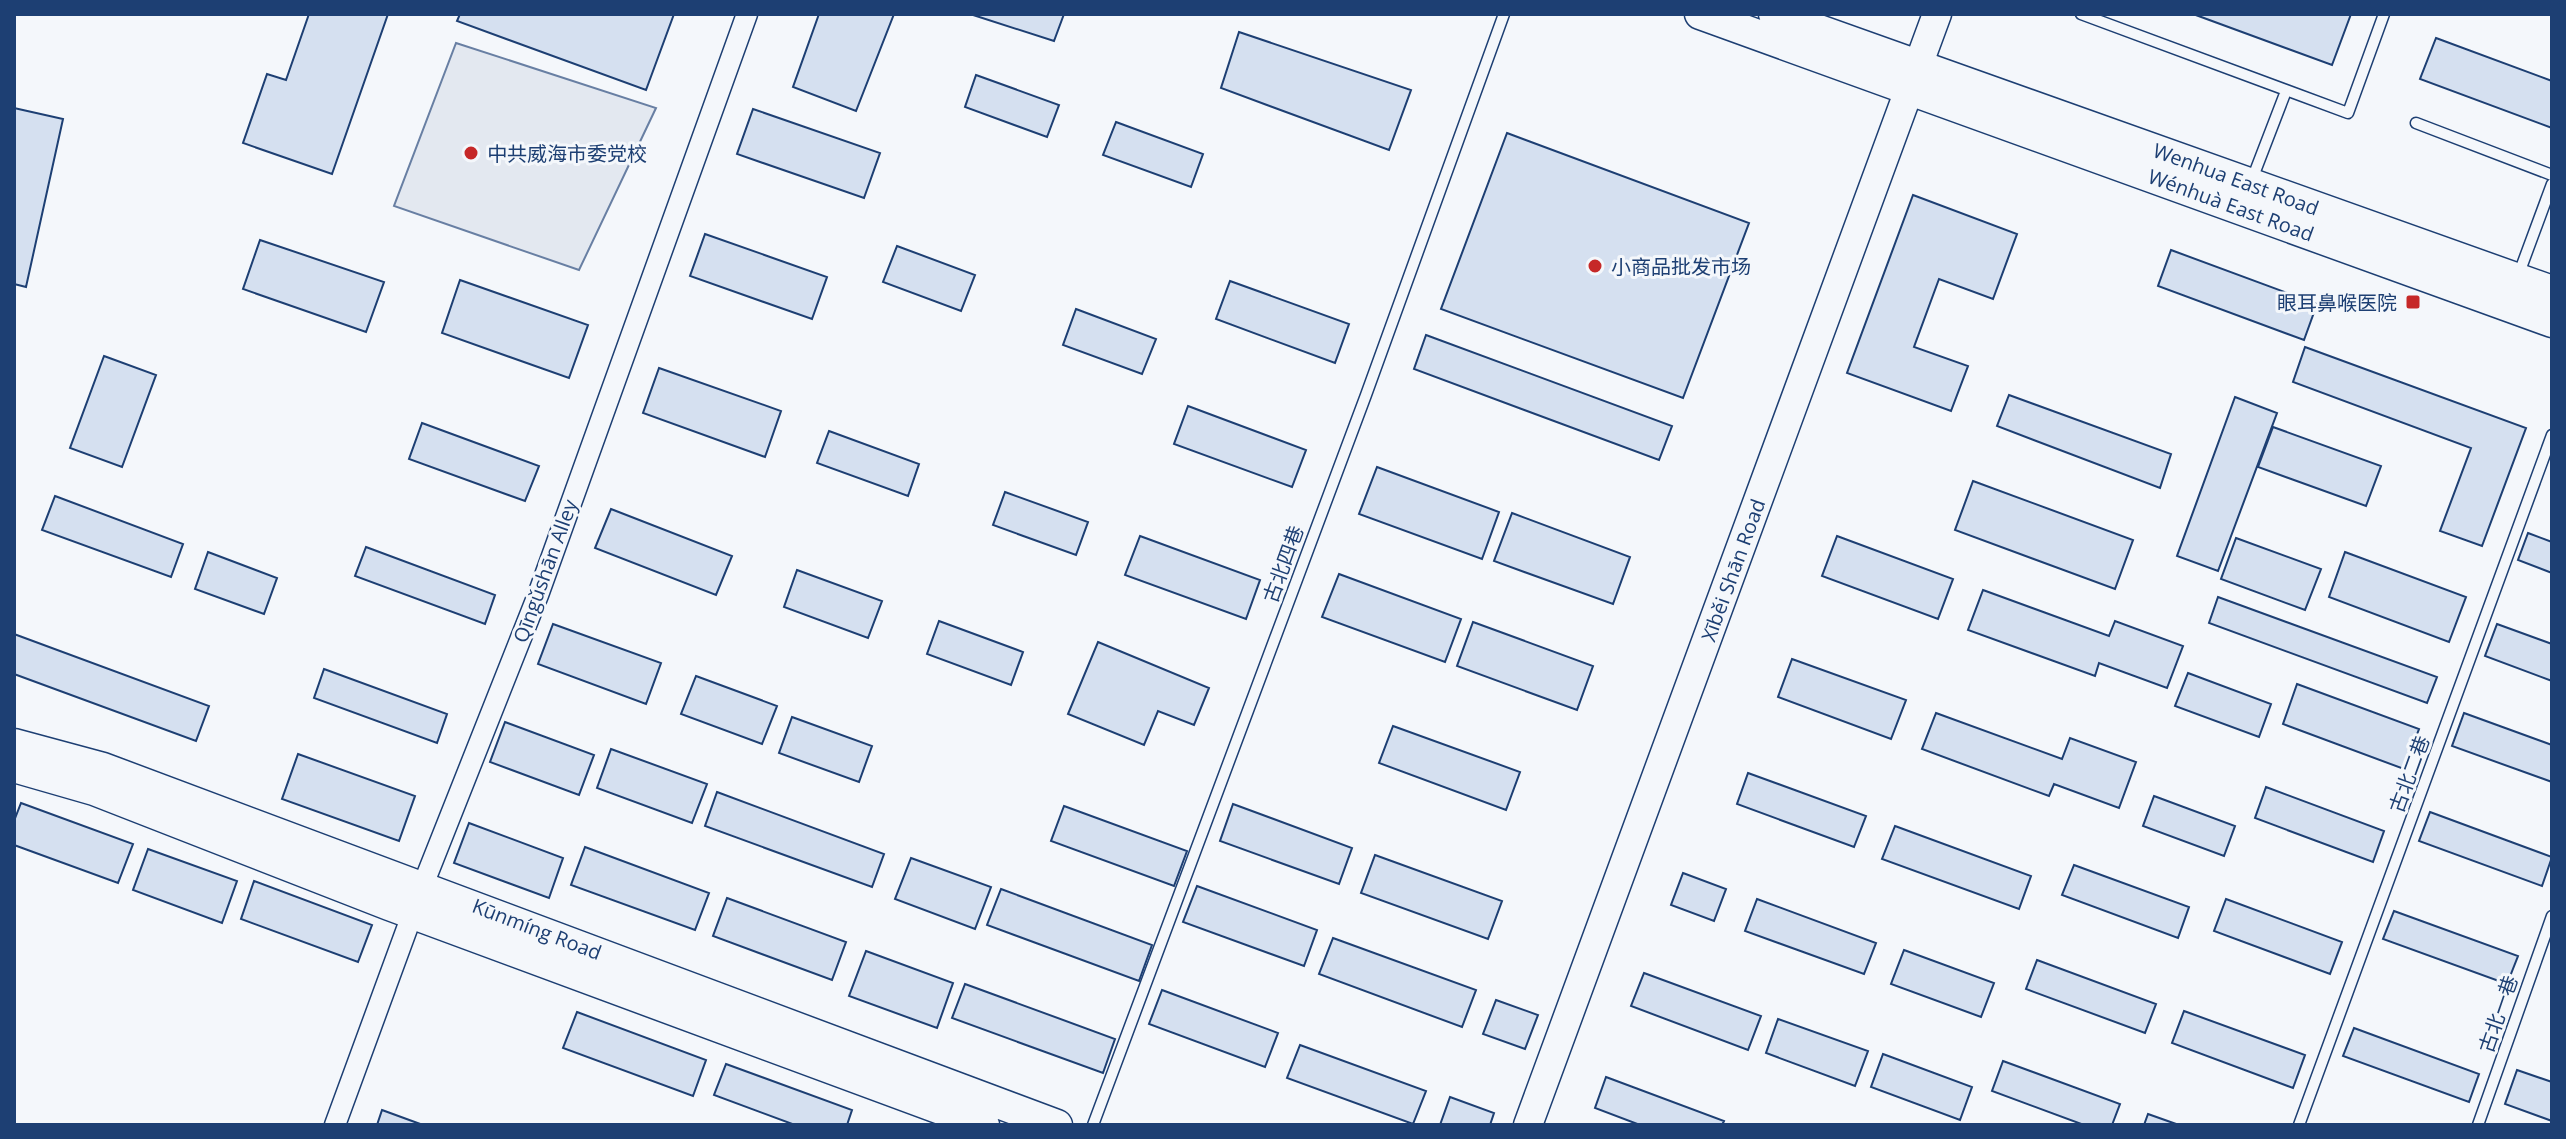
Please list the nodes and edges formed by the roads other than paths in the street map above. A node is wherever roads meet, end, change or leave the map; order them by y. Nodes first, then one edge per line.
1 (747, 14) edge
2 (1504, 14) edge
3 (1700, 14) edge
4 (1774, 14) edge
5 (1937, 14) edge
6 (2081, 14) edge
7 (2384, 14) edge
8 (1914, 78) junction
9 (2286, 91) junction
10 (2416, 123) dead end
11 (2552, 175) edge
12 (2250, 184) junction
13 (2552, 184) edge
14 (2517, 279) junction
15 (2552, 291) edge
16 (2552, 322) edge
17 (2552, 435) edge
18 (14, 744) edge
19 (14, 767) edge
20 (423, 885) junction
21 (413, 914) junction
22 (2552, 916) edge
23 (996, 1119) edge
24 (335, 1125) edge
25 (1057, 1125) edge
26 (1093, 1125) edge
27 (1528, 1125) edge
28 (2299, 1125) edge
29 (2478, 1125) edge

1 - 20 street, Qīngǔshān Alley
2 - 26 lane, 古北四巷
3 - 8 main road
4 - 8 main road
5 - 8 main road, Xīběi Shān Road
6 - 9 lane
7 - 9 lane
8 - 12 main road, Wenhua East Road
8 - 16 main road, Wénhuà East Road
8 - 27 main road, Xīběi Shān Road
9 - 12 lane
10 - 11 lane
12 - 14 main road, Wenhua East Road
13 - 14 lane
14 - 15 main road, Wenhua East Road
17 - 28 lane, 古北二巷
18 - 20 main road, Kūnmíng Road
19 - 21 main road, Kūnmíng Road
20 - 21 street, Qīngǔshān Alley
20 - 23 main road, Kūnmíng Road
21 - 23 main road, Kūnmíng Road
21 - 24 street, Qīngǔshān Alley
22 - 29 lane, 古北一巷
23 - 25 main road, Kūnmíng Road

